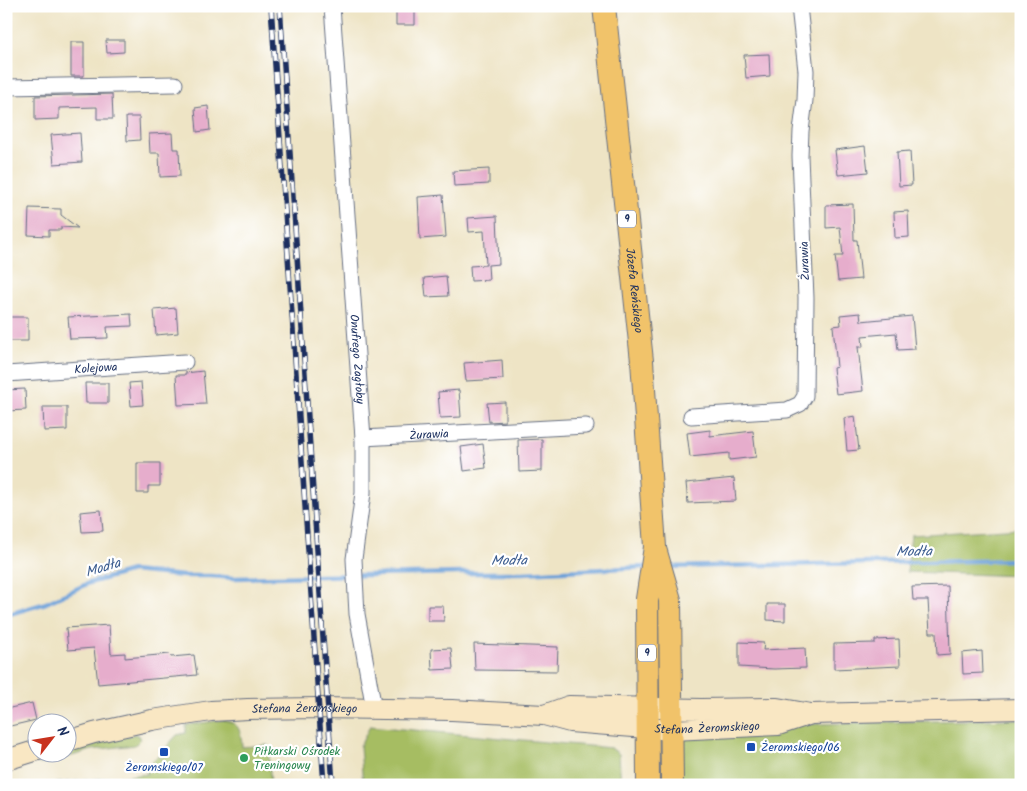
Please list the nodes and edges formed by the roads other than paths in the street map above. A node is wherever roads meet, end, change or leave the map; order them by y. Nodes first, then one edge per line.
1 (332, 6) edge
2 (604, 6) edge
3 (799, 6) edge
4 (175, 84) dead end
5 (6, 87) edge
6 (185, 362) dead end
7 (6, 374) edge
8 (691, 416) dead end
9 (586, 426) dead end
10 (363, 438) junction
11 (655, 547) junction
12 (374, 709) junction
13 (1021, 709) edge
14 (648, 718) junction
15 (672, 719) junction
16 (78, 738) edge
17 (28, 753) edge
18 (6, 760) edge
19 (648, 785) edge
20 (672, 785) edge

1 - 10 street, Onufrego Zagłoby
2 - 11 main road, Józefa Reńskiego / 9
3 - 8 street, Żurawia
4 - 5 street
6 - 7 street, Kolejowa
9 - 10 street, Żurawia
10 - 12 street, Onufrego Zagłoby
11 - 14 main road, Józefa Reńskiego / 9
11 - 15 main road, Józefa Reńskiego / 9
12 - 14 street, Stefana Żeromskiego
12 - 16 street, Stefana Żeromskiego
13 - 15 street, Stefana Żeromskiego
14 - 15 street, Stefana Żeromskiego
14 - 19 main road, 9
15 - 20 main road, 9
17 - 18 street

